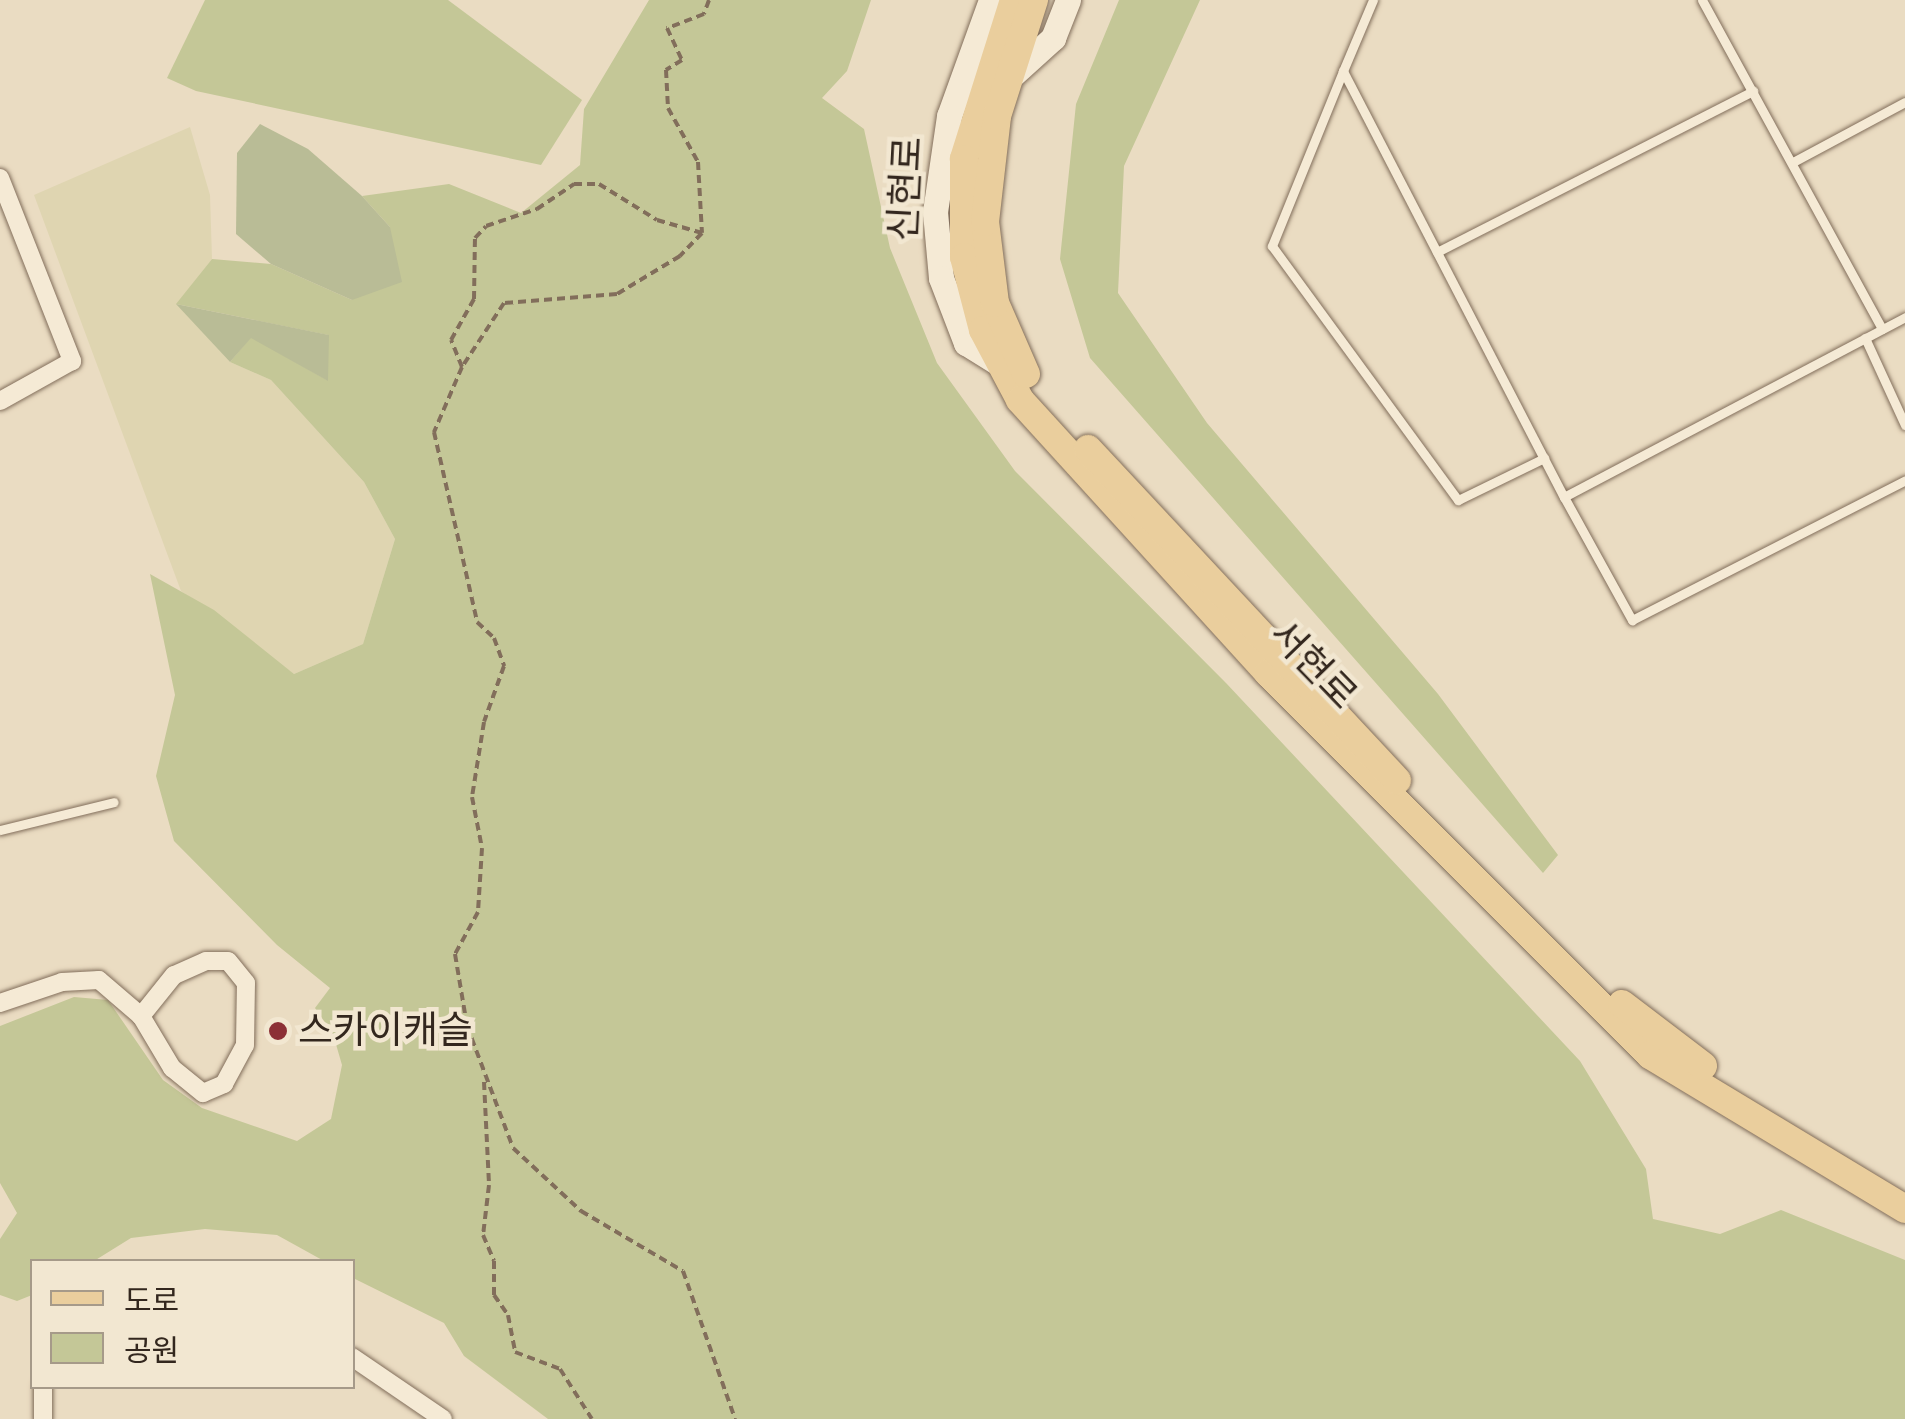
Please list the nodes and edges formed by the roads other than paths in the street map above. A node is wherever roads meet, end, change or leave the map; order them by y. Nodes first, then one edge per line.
1 (991, 0) edge
2 (1014, 0) edge
3 (1034, 0) edge
4 (1068, 0) edge
5 (1373, 0) edge
6 (1702, 0) edge
7 (1343, 71) junction
8 (1011, 76) junction
9 (1753, 91) junction
10 (1905, 102) edge
11 (1793, 162) junction
12 (0, 178) edge
13 (1437, 252) junction
14 (1905, 317) edge
15 (1882, 330) junction
16 (1865, 338) junction
17 (1003, 366) junction
18 (0, 401) edge
19 (1905, 425) edge
20 (1544, 458) junction
21 (1905, 480) edge
22 (1564, 497) junction
23 (114, 802) dead end
24 (0, 830) edge
25 (0, 1004) edge
26 (142, 1016) junction
27 (1905, 1188) edge
28 (1905, 1209) edge
29 (355, 1359) edge
30 (43, 1389) edge
31 (43, 1419) edge
32 (443, 1419) edge

1 - 17 main road, 신현로
2 - 17 main road, 서현로
3 - 8 main road, 서현로
4 - 8 main road
5 - 7 lane
6 - 9 lane
7 - 13 lane
7 - 20 lane
8 - 27 main road, 서현로
9 - 11 lane
9 - 13 lane
10 - 11 lane
11 - 15 lane
12 - 18 street
13 - 20 lane
14 - 15 lane
15 - 16 lane
16 - 19 lane
16 - 22 lane
17 - 28 main road, 서현로
20 - 22 lane
21 - 22 lane
23 - 24 lane
25 - 26 street
26 - 26 street
29 - 32 street
30 - 31 street

